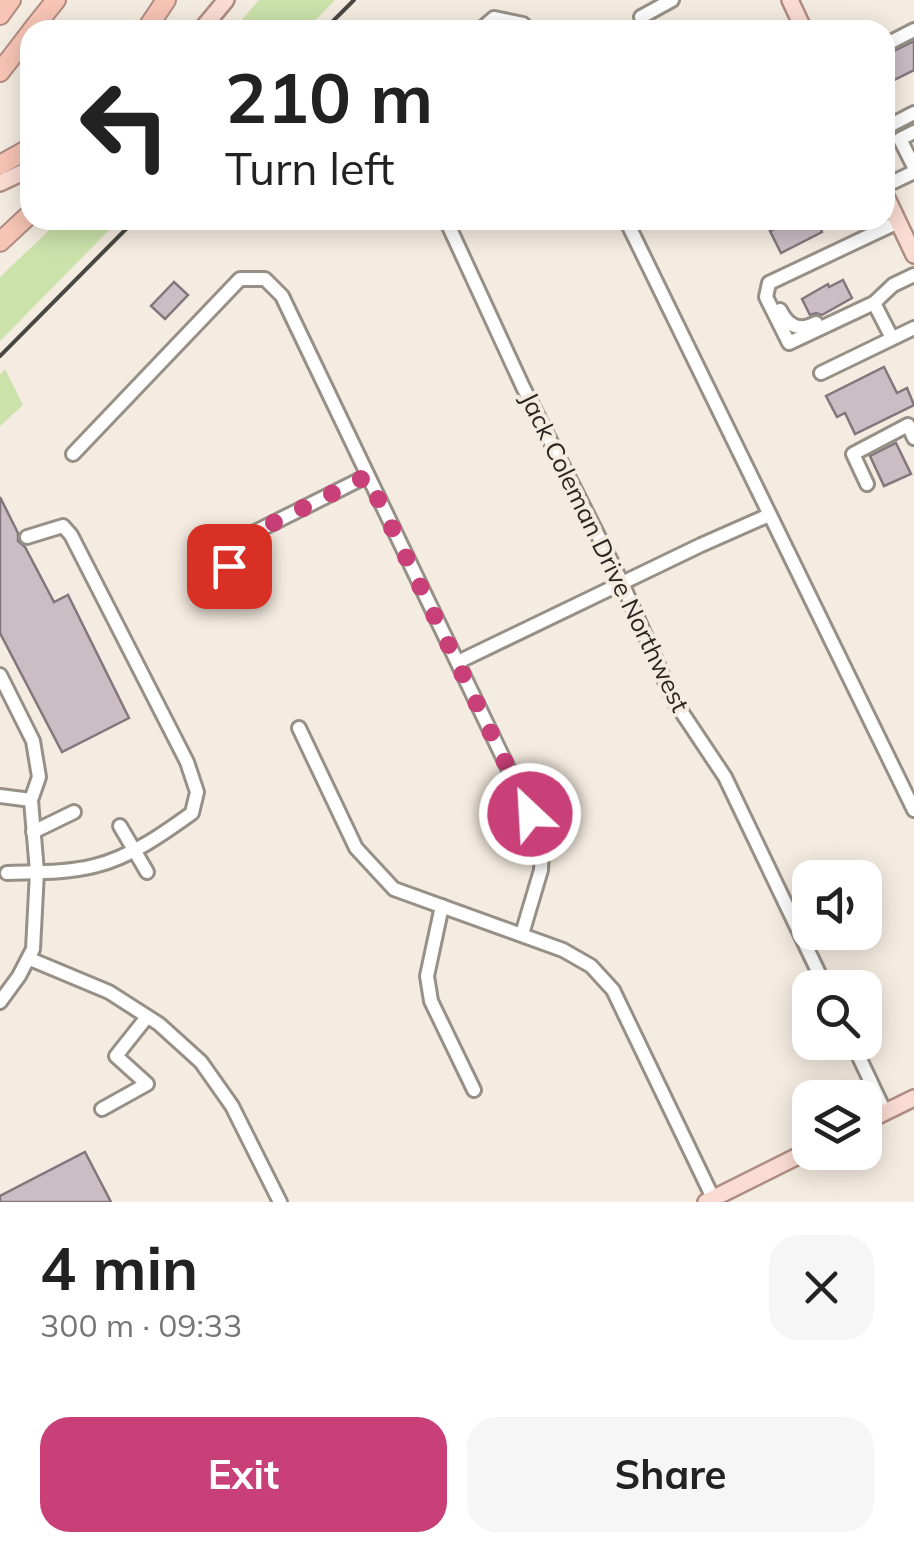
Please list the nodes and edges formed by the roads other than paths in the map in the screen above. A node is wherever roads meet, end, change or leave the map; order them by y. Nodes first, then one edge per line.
1 (11, 0) edge
2 (56, 0) edge
3 (226, 0) edge
4 (672, 0) edge
5 (0, 15) edge
6 (641, 17) dead end
7 (40, 20) edge
8 (209, 20) edge
9 (20, 46) edge
10 (0, 72) edge
11 (914, 132) edge
12 (914, 170) edge
13 (895, 215) edge
14 (898, 222) junction
15 (20, 223) edge
16 (895, 223) edge
17 (451, 230) edge
18 (631, 230) edge
19 (881, 230) edge
20 (0, 242) edge
21 (913, 252) edge
22 (914, 275) edge
23 (874, 303) junction
24 (914, 328) edge
25 (892, 338) junction
26 (821, 374) dead end
27 (912, 429) edge
28 (74, 454) dead end
29 (367, 476) junction
30 (868, 484) dead end
31 (769, 515) junction
32 (28, 536) dead end
33 (229, 566) dead end
34 (622, 582) junction
35 (458, 662) junction
36 (0, 676) edge
37 (299, 728) dead end
38 (0, 796) edge
39 (30, 800) junction
40 (914, 810) edge
41 (74, 812) dead end
42 (120, 826) dead end
43 (33, 832) junction
44 (134, 850) junction
45 (36, 872) junction
46 (147, 872) dead end
47 (7, 873) dead end
48 (442, 906) junction
49 (522, 934) junction
50 (30, 959) junction
51 (817, 970) edge
52 (0, 1002) edge
53 (148, 1017) junction
54 (860, 1060) edge
55 (474, 1090) dead end
56 (914, 1098) edge
57 (102, 1108) dead end
58 (885, 1112) junction
59 (882, 1114) edge
60 (792, 1159) edge
61 (709, 1200) edge
62 (280, 1202) edge

1 - 5 highway
2 - 7 highway
3 - 8 main road
4 - 6 street
9 - 10 highway
11 - 12 street
13 - 14 main road
14 - 16 street
14 - 21 main road
15 - 20 highway
17 - 34 street, Jack Coleman Drive Northwest
18 - 31 street
19 - 23 street
22 - 23 street
23 - 25 street
24 - 25 street
25 - 26 street
27 - 30 street
28 - 29 street
29 - 33 street
29 - 35 street
31 - 34 street
31 - 40 street
32 - 44 street
34 - 35 street
34 - 51 street, Jack Coleman Drive Northwest
35 - 49 street
36 - 39 street
37 - 48 street
38 - 39 street
39 - 43 street
41 - 43 street
42 - 44 street
43 - 45 street
44 - 45 street
44 - 46 street
45 - 47 street
45 - 50 street
48 - 49 street
48 - 55 street
49 - 61 street
50 - 52 street
50 - 53 street
53 - 57 street
53 - 62 street
54 - 58 street
56 - 58 main road
58 - 59 main road
60 - 61 main road

